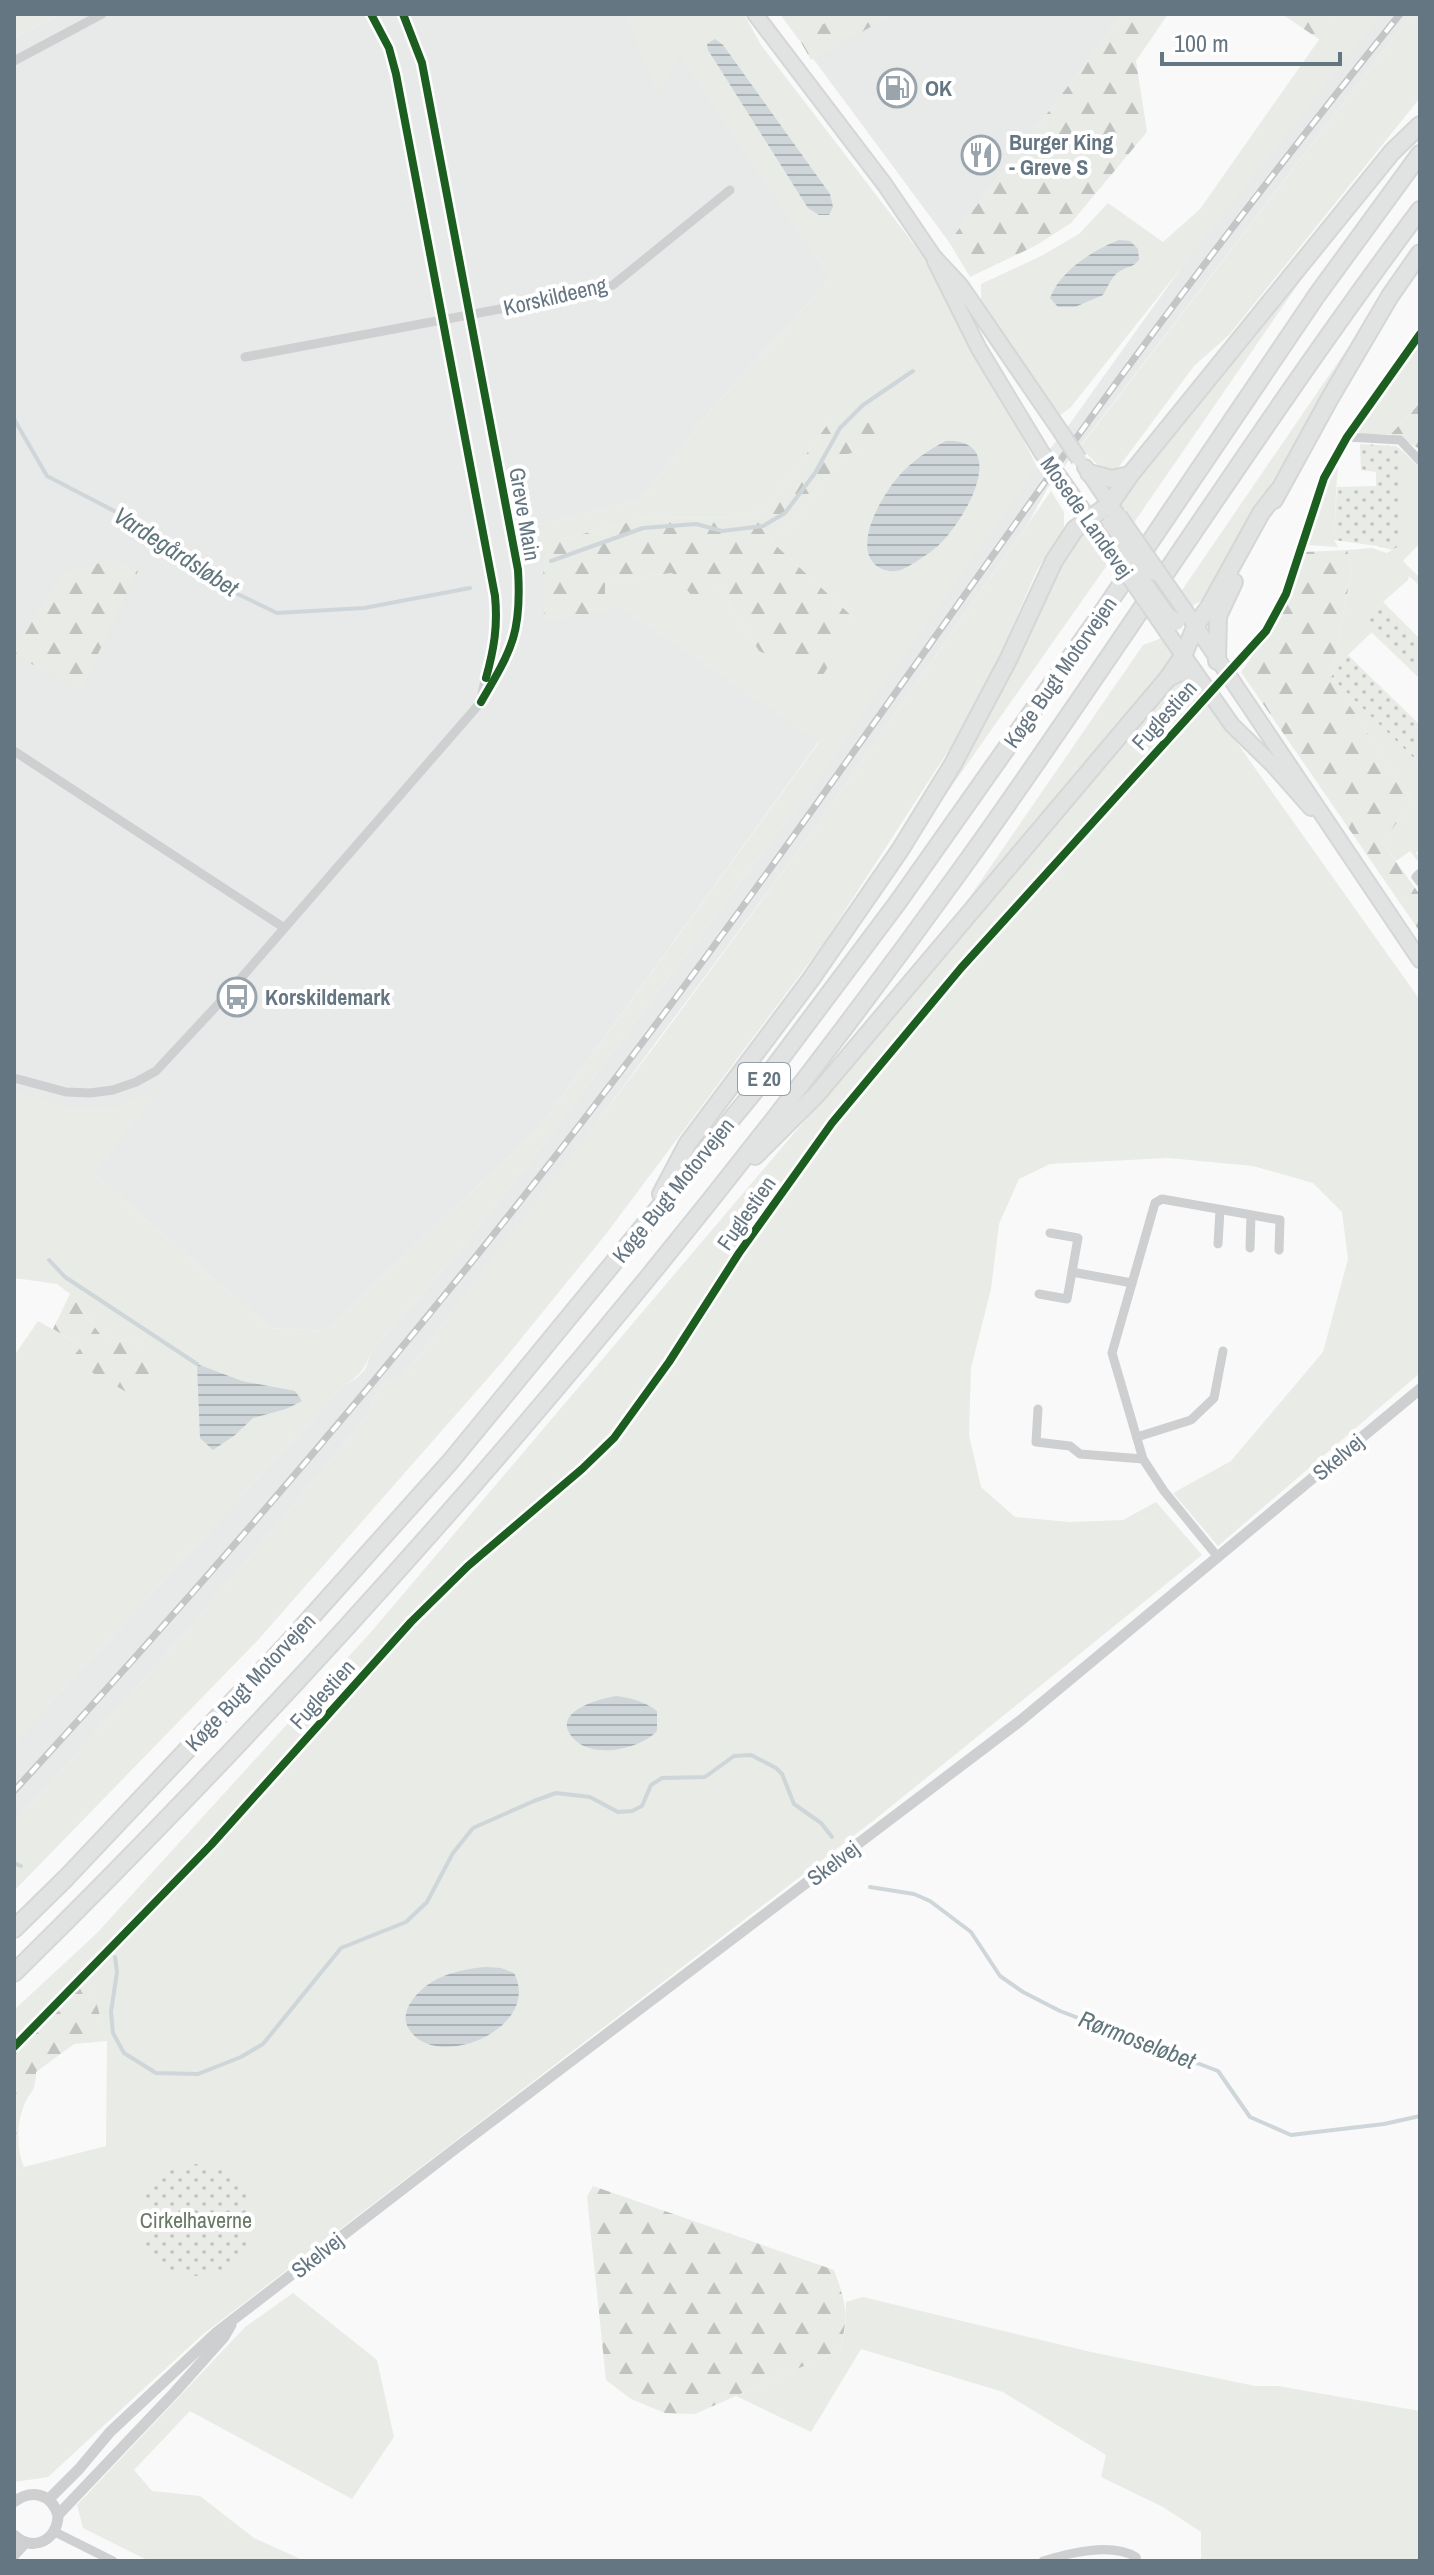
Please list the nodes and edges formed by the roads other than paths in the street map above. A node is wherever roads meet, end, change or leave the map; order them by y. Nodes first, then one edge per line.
1 (102, 14) edge
2 (371, 14) edge
3 (403, 14) edge
4 (755, 14) edge
5 (14, 61) edge
6 (1420, 125) edge
7 (1420, 154) edge
8 (730, 190) dead end
9 (1420, 210) edge
10 (1420, 253) edge
11 (934, 257) junction
12 (470, 314) junction
13 (444, 320) junction
14 (245, 357) dead end
15 (1347, 437) dead end
16 (1419, 459) edge
17 (1084, 466) junction
18 (1130, 475) junction
19 (1278, 491) junction
20 (1089, 519) junction
21 (1110, 519) junction
22 (1110, 549) joint
23 (1158, 573) joint
24 (1181, 623) junction
25 (1183, 656) junction
26 (1217, 661) junction
27 (1193, 671) junction
28 (1168, 678) junction
29 (481, 702) junction
30 (14, 751) edge
31 (1331, 831) junction
32 (1420, 873) edge
33 (1420, 882) edge
34 (283, 927) junction
35 (1420, 960) edge
36 (14, 1078) edge
37 (1220, 1210) junction
38 (698, 1214) junction
39 (1251, 1215) junction
40 (645, 1224) junction
41 (1050, 1233) dead end
42 (1218, 1244) dead end
43 (1250, 1248) dead end
44 (1279, 1250) dead end
45 (1072, 1272) junction
46 (1132, 1283) junction
47 (1039, 1294) dead end
48 (1223, 1351) dead end
49 (1420, 1389) edge
50 (1038, 1409) dead end
51 (1137, 1437) junction
52 (1143, 1459) junction
53 (1217, 1556) junction
54 (14, 1929) edge
55 (14, 1973) edge
56 (233, 2321) junction
57 (49, 2499) junction
58 (14, 2502) edge
59 (58, 2515) junction
60 (55, 2532) junction
61 (14, 2535) edge
62 (25, 2543) junction
63 (14, 2555) edge
64 (113, 2561) edge
65 (1043, 2561) edge
66 (1137, 2561) edge

1 - 5 street
2 - 13 street, Greve Main
3 - 12 street, Greve Main
4 - 11 main road, Mosede Landevej
6 - 18 highway
7 - 40 highway, Køge Bugt Motorvejen / E 20
8 - 12 street, Korskildeeng
9 - 38 highway, Køge Bugt Motorvejen / E 20
10 - 19 highway
11 - 17 main road, Mosede Landevej, bridge
11 - 20 main road, Mosede Landevej, bridge
12 - 13 street, Korskildeeng
12 - 29 street, Greve Main
13 - 14 street
13 - 29 street, Greve Main
15 - 16 street
17 - 18 highway
17 - 21 main road, Mosede Landevej
18 - 21 highway
19 - 24 highway
19 - 26 highway
20 - 21 highway
20 - 40 highway
21 - 22 main road, Mosede Landevej
21 - 23 highway, bridge
22 - 24 highway, bridge
23 - 24 main road, Mosede Landevej, bridge
24 - 25 main road, Mosede Landevej
24 - 25 highway
24 - 26 main road, Mosede Landevej
25 - 27 main road, Mosede Landevej
25 - 28 highway
26 - 31 main road, Mosede Landevej
27 - 28 highway
27 - 31 main road, Mosede Landevej
28 - 38 highway
29 - 34 street, Greve Main
30 - 34 street
31 - 35 main road, Mosede Landevej
32 - 33 street
34 - 36 street, Greve Main
37 - 39 street
37 - 42 street
37 - 46 street
38 - 55 highway, Køge Bugt Motorvejen / E 20
39 - 43 street
39 - 44 street
40 - 54 highway, Køge Bugt Motorvejen / E 20
41 - 45 street
45 - 46 street
45 - 47 street
46 - 51 street
48 - 51 street
49 - 53 street, Skelvej
50 - 52 street
51 - 52 street
52 - 53 street
53 - 56 street, Skelvej
56 - 57 street, Skelvej
56 - 59 street, Skelvej
57 - 58 street
57 - 59 street
59 - 60 street
60 - 62 street
60 - 64 street
61 - 62 street
62 - 63 street
65 - 66 street

